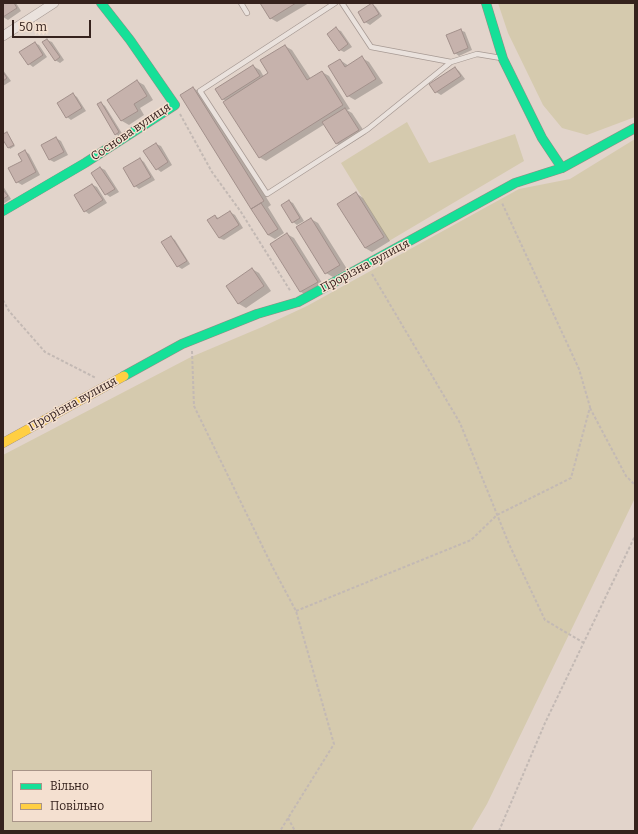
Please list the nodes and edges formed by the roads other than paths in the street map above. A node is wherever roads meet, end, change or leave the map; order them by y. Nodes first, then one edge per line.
1 (54, 3) edge
2 (101, 3) edge
3 (241, 3) edge
4 (335, 3) edge
5 (342, 3) edge
6 (486, 3) edge
7 (246, 13) dead end
8 (3, 36) edge
9 (503, 59) junction
10 (451, 62) junction
11 (635, 128) edge
12 (562, 168) junction
13 (3, 211) edge
14 (3, 442) edge

1 - 8 street
2 - 13 street, Соснова вулиця
3 - 7 lane
4 - 10 lane
5 - 10 lane
6 - 9 street
9 - 10 lane
9 - 12 street
11 - 12 street, Прорізна вулиця
12 - 14 street, Прорізна вулиця

